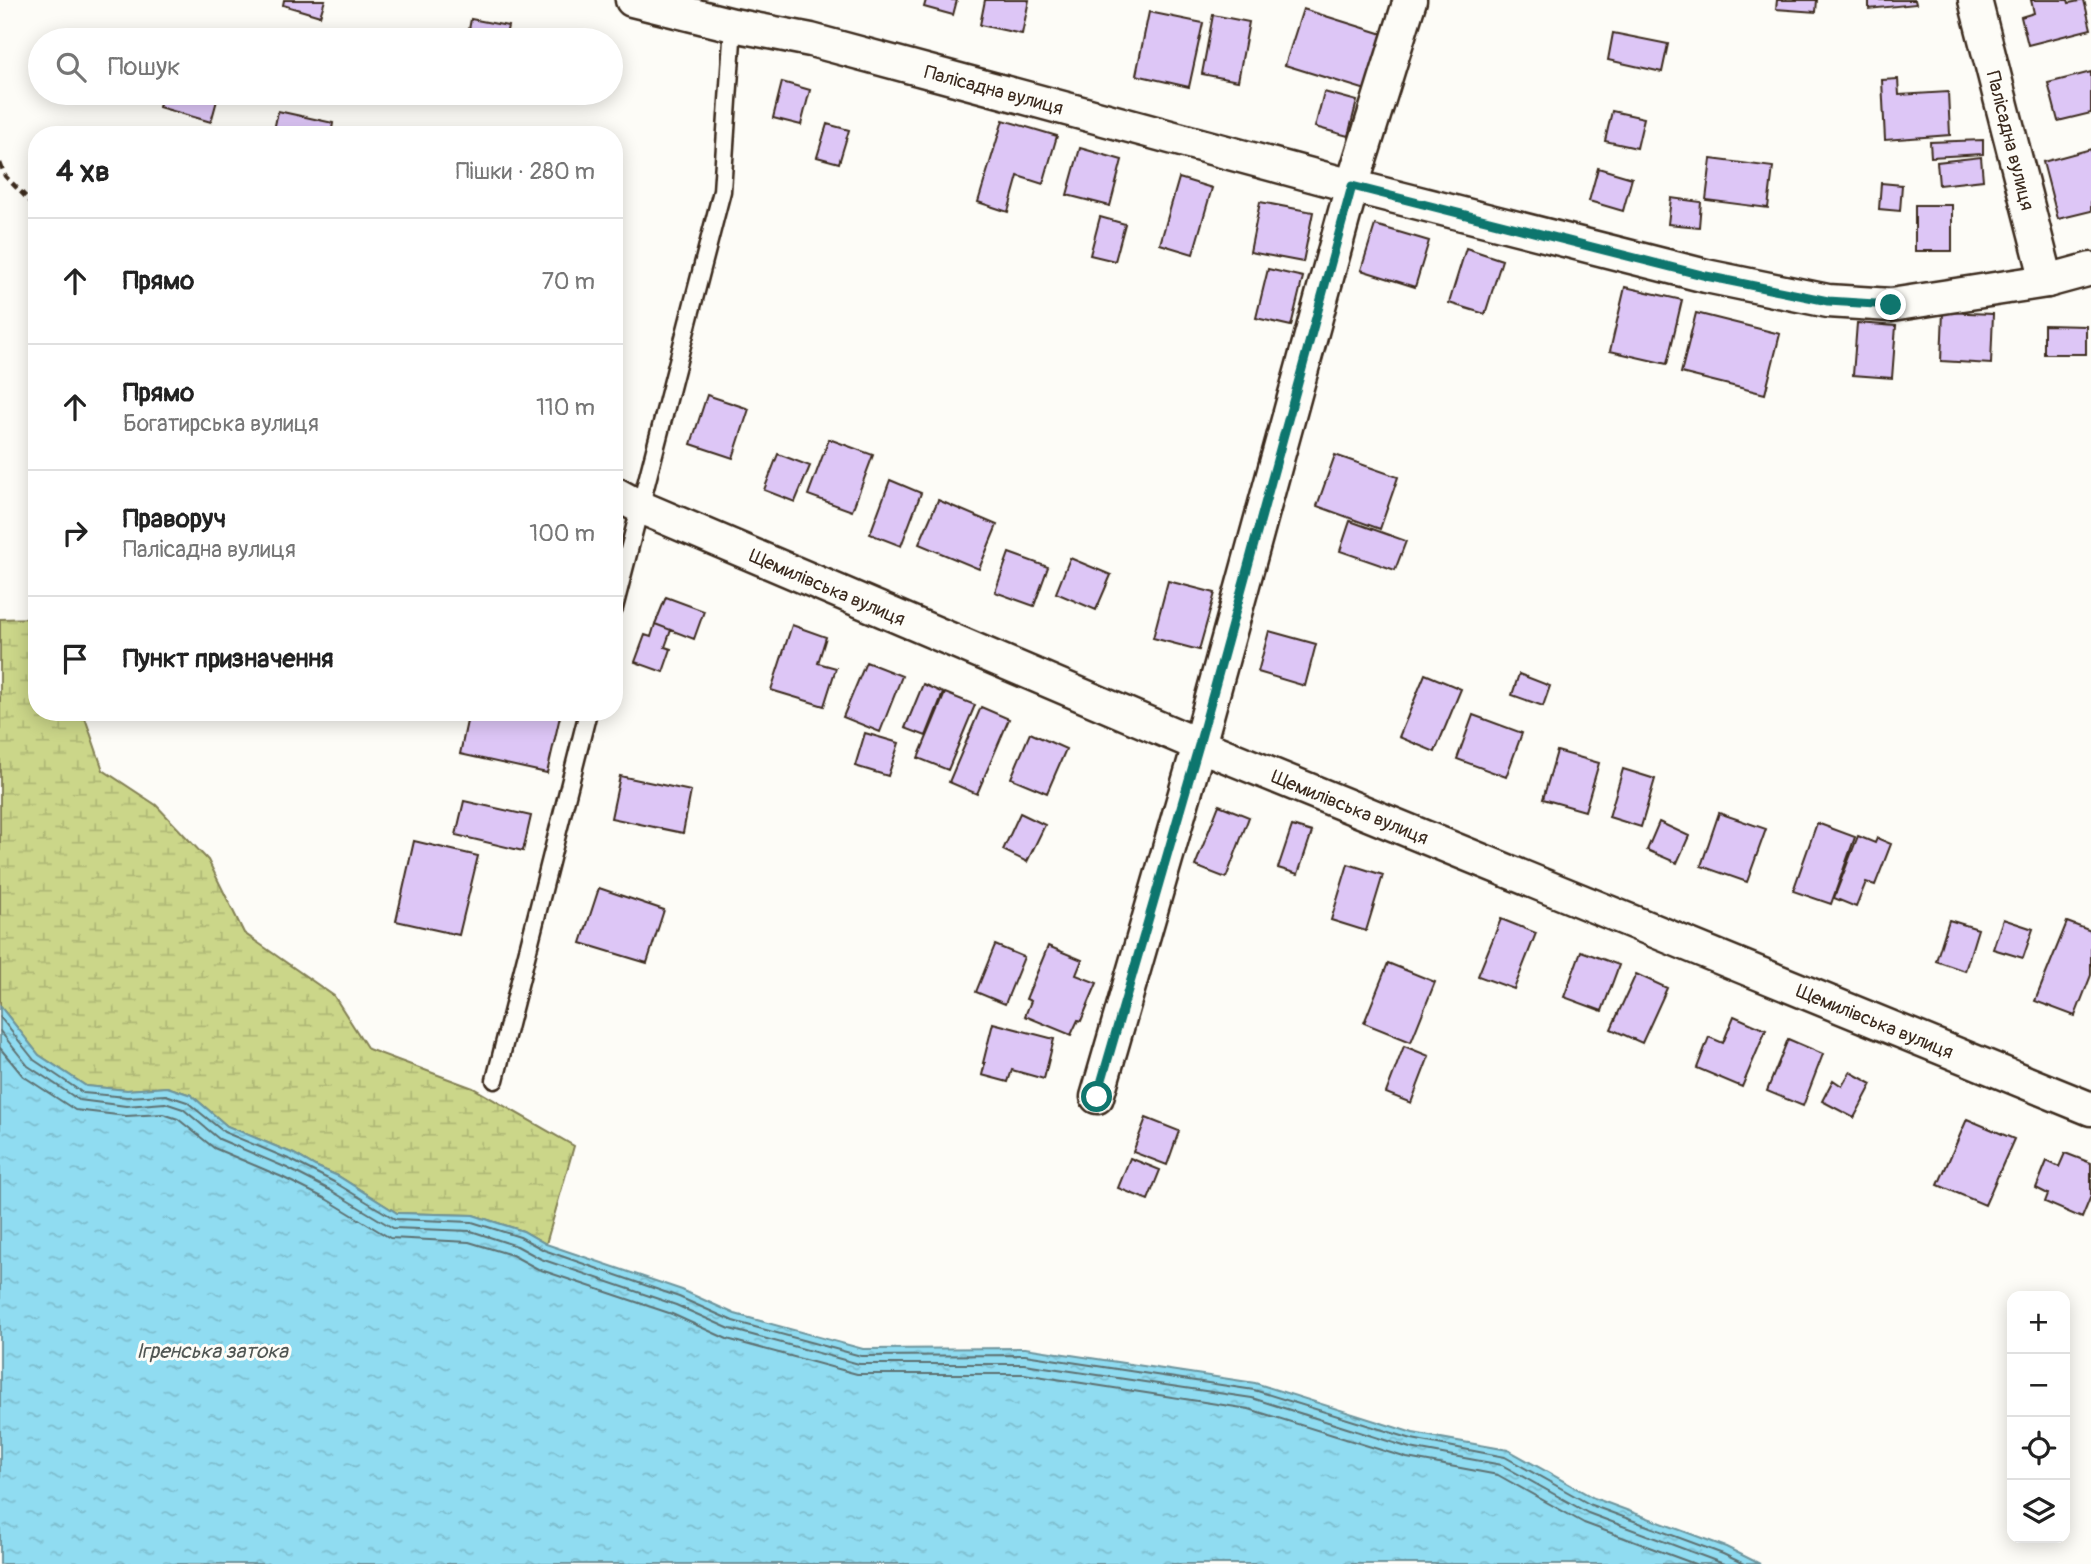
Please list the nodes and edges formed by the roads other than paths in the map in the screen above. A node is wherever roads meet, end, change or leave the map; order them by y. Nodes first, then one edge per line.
1 (632, 0) edge
2 (1410, 0) edge
3 (1975, 0) edge
4 (733, 24) junction
5 (1352, 186) junction
6 (2091, 269) edge
7 (2047, 281) junction
8 (627, 500) edge
9 (623, 533) edge
10 (586, 721) edge
11 (1199, 745) junction
12 (495, 1080) dead end
13 (1097, 1097) dead end
14 (2091, 1109) edge

1 - 4 street, Палісадна вулиця
2 - 5 street
3 - 7 street, Палісадна вулиця
4 - 5 street, Палісадна вулиця
4 - 8 lane
5 - 7 street, Палісадна вулиця
5 - 11 street
6 - 7 street, Палісадна вулиця
8 - 9 lane
8 - 11 street, Щемилівська вулиця
10 - 12 lane
11 - 13 street
11 - 14 street, Щемилівська вулиця

